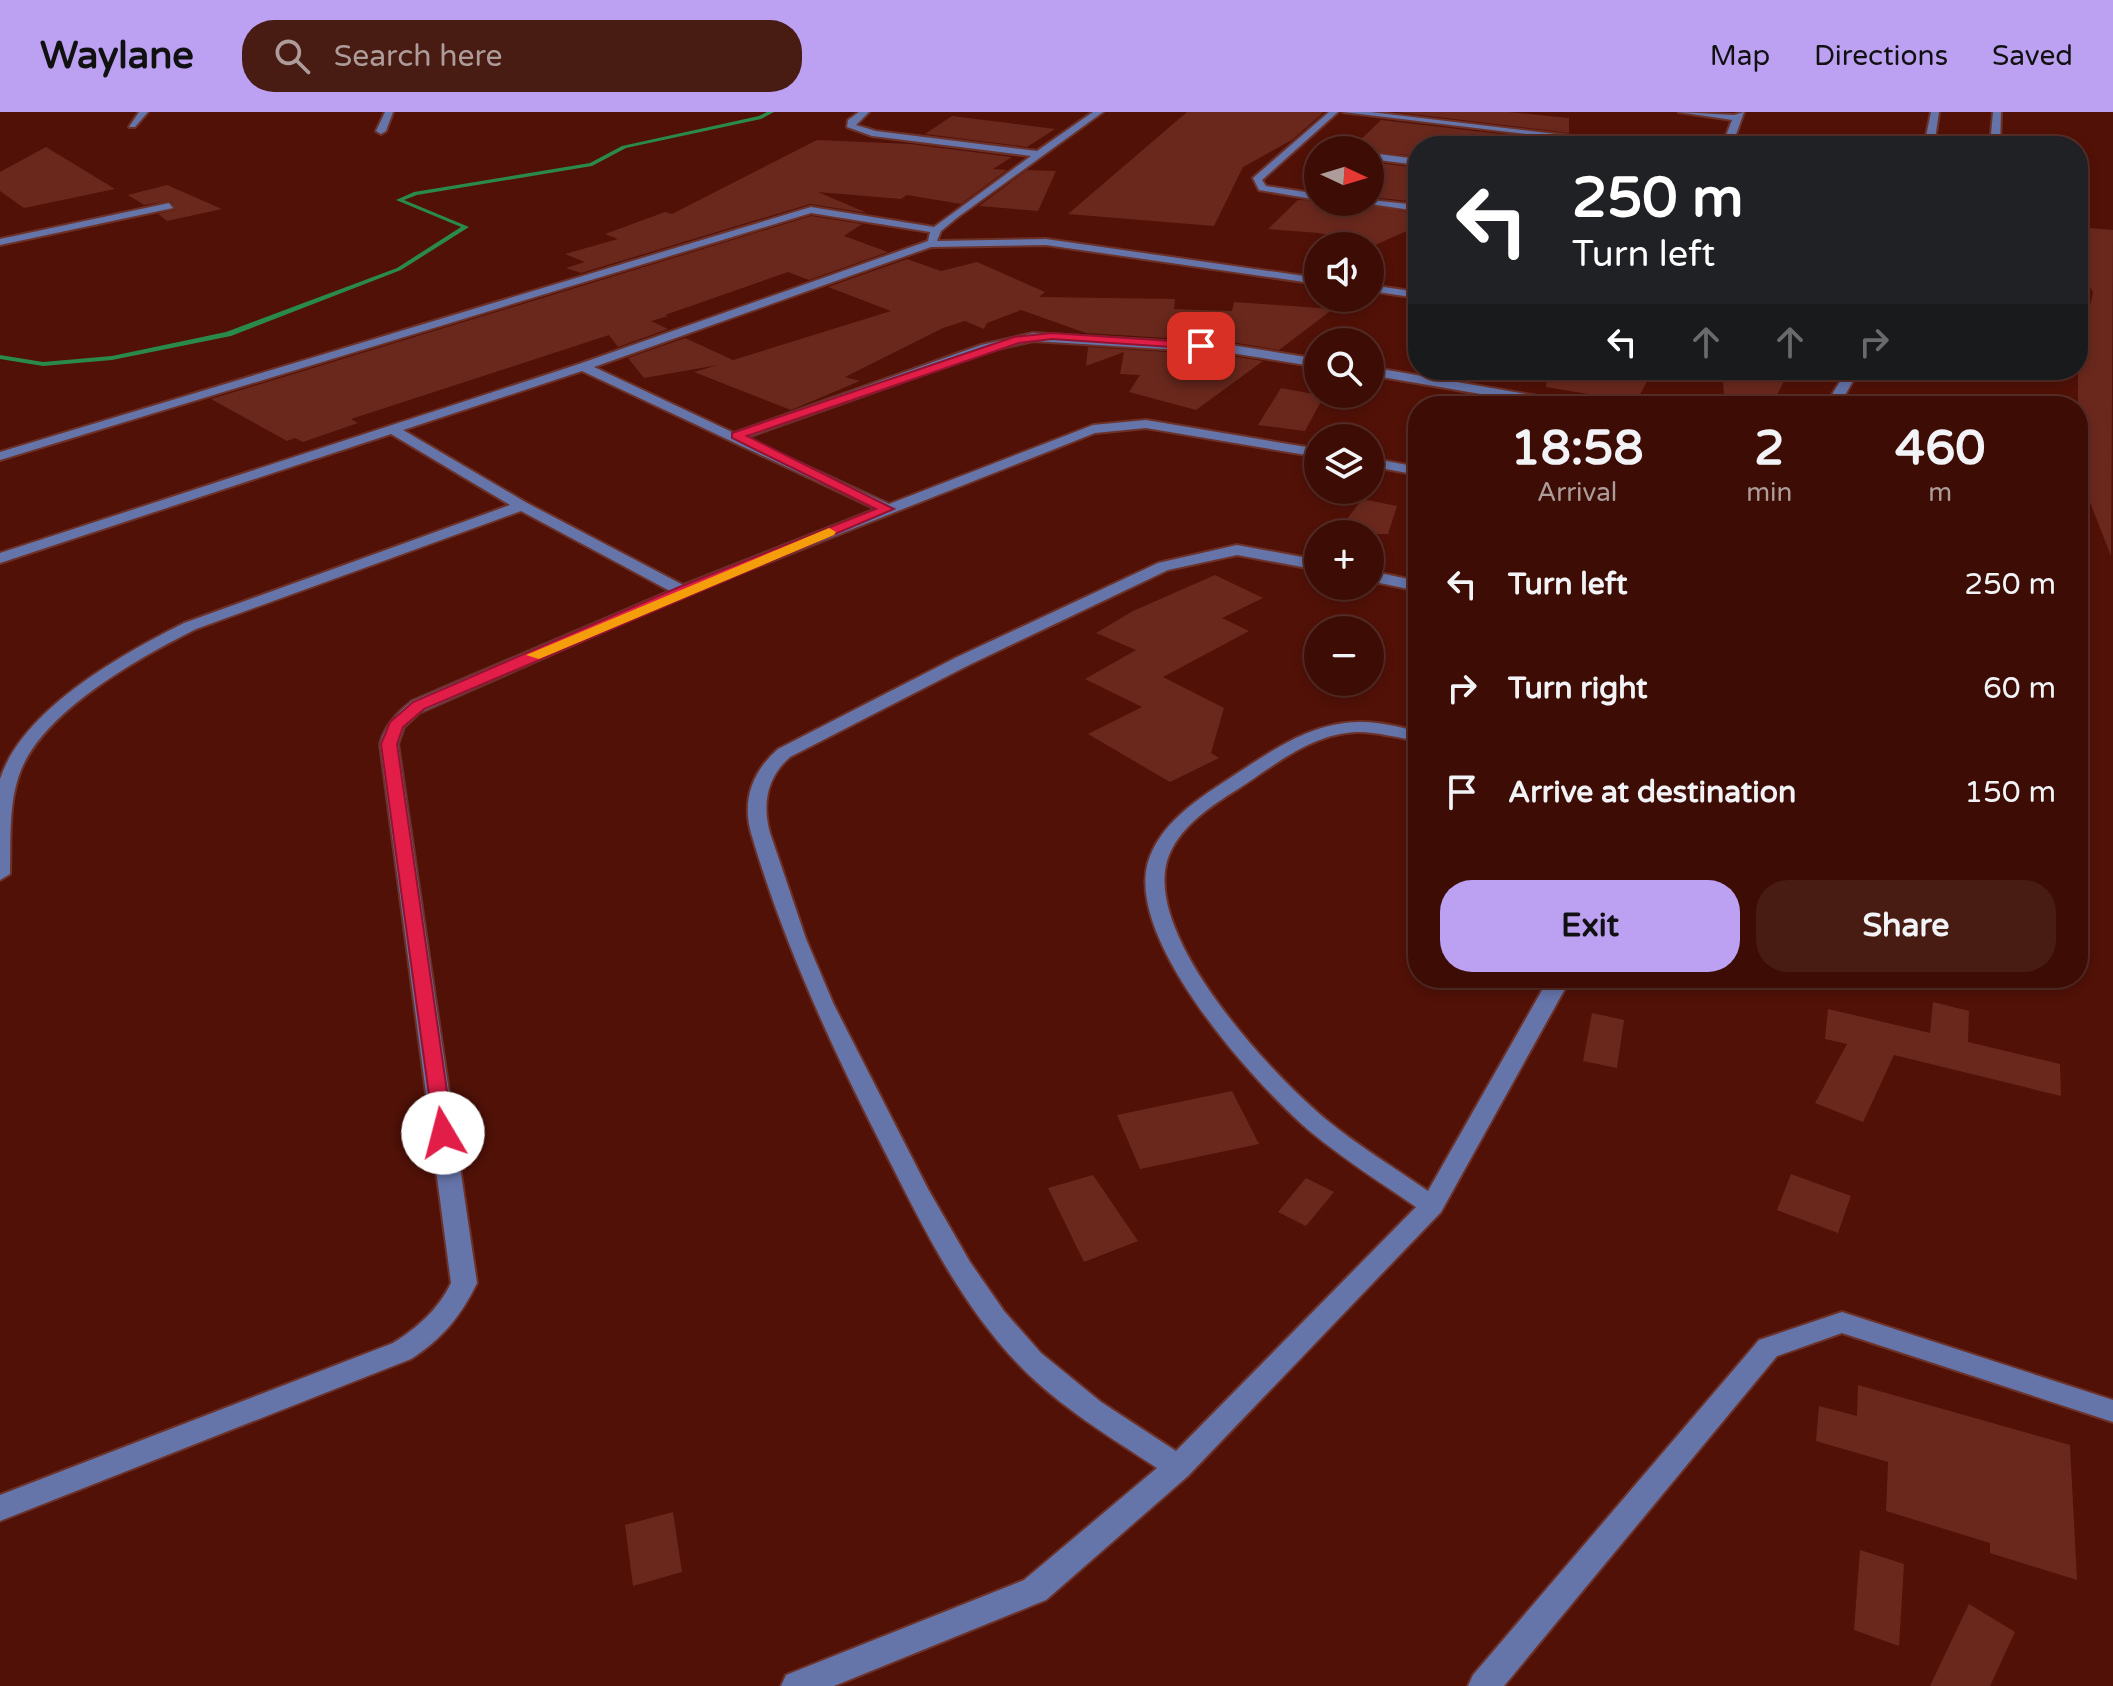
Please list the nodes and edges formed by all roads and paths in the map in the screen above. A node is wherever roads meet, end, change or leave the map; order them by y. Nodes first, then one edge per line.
1 (144, 112) edge
2 (389, 112) edge
3 (865, 112) edge
4 (1099, 112) edge
5 (1334, 112) edge
6 (1347, 112) edge
7 (1683, 112) edge
8 (1935, 112) edge
9 (1997, 112) edge
10 (1739, 115) edge
11 (132, 125) dead end
12 (381, 131) dead end
13 (1562, 136) edge
14 (1731, 136) edge
15 (1931, 136) edge
16 (1996, 136) edge
17 (1294, 147) junction
18 (1304, 149) edge
19 (1036, 154) junction
20 (1384, 158) edge
21 (1408, 161) edge
22 (1304, 195) edge
23 (1384, 204) edge
24 (169, 206) dead end
25 (1408, 207) edge
26 (936, 230) junction
27 (0, 242) edge
28 (930, 244) junction
29 (1304, 279) edge
30 (1384, 290) edge
31 (1408, 294) edge
32 (1304, 361) edge
33 (583, 367) junction
34 (1384, 373) edge
35 (1408, 378) edge
36 (1422, 380) edge
37 (1514, 396) edge
38 (393, 430) junction
39 (737, 436) junction
40 (1304, 451) edge
41 (0, 456) edge
42 (1384, 465) edge
43 (1408, 469) edge
44 (522, 506) junction
45 (887, 509) junction
46 (0, 558) edge
47 (1304, 563) edge
48 (1384, 579) edge
49 (1408, 584) edge
50 (682, 591) junction
51 (1408, 734) edge
52 (0, 874) edge
53 (1554, 988) edge
54 (1432, 1206) junction
55 (2113, 1411) edge
56 (1178, 1467) junction
57 (0, 1508) edge
58 (797, 1686) edge
59 (1484, 1686) edge

1 - 11 street
2 - 12 street
3 - 19 street
4 - 19 street
5 - 17 street
6 - 13 street
7 - 10 street
8 - 15 street
9 - 16 street
10 - 14 street
17 - 18 street
17 - 22 street
19 - 26 street
20 - 21 street
23 - 25 street
24 - 27 street
26 - 28 street
26 - 41 street
28 - 29 street
28 - 33 street
30 - 31 street
32 - 39 street
33 - 38 street
33 - 39 street
34 - 35 street
36 - 37 street
38 - 44 street
38 - 46 street
39 - 45 street
40 - 45 street
42 - 43 street
44 - 50 street
44 - 52 street
45 - 50 street
47 - 56 street
48 - 49 street
50 - 57 street
51 - 54 street
53 - 54 street
54 - 56 street
55 - 59 street
56 - 58 street

